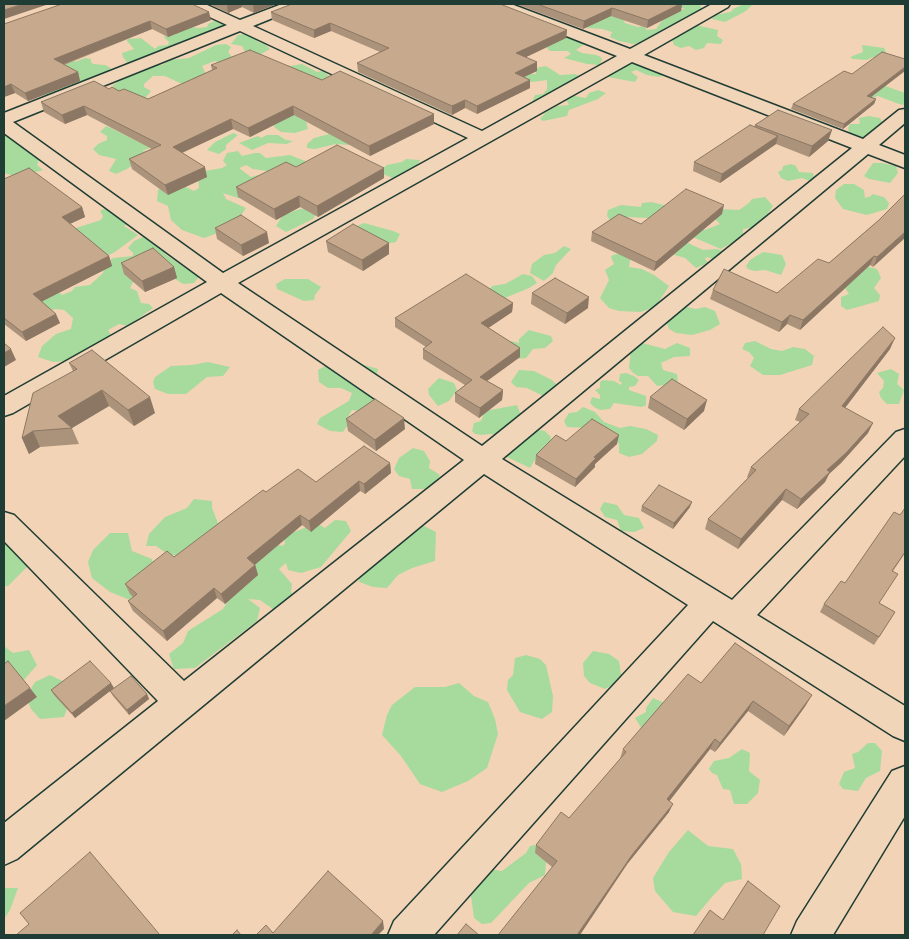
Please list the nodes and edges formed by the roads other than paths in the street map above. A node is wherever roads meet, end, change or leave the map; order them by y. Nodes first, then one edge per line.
1 (193, 4) edge
2 (295, 4) edge
3 (498, 4) edge
4 (723, 4) edge
5 (241, 25) junction
6 (630, 56) junction
7 (905, 114) edge
8 (4, 119) edge
9 (4, 124) edge
10 (483, 138) junction
11 (864, 147) junction
12 (905, 162) edge
13 (222, 283) junction
14 (4, 407) edge
15 (905, 439) edge
16 (483, 460) junction
17 (4, 523) edge
18 (722, 611) junction
19 (183, 703) junction
20 (905, 725) edge
21 (905, 783) edge
22 (4, 846) edge
23 (408, 935) edge
24 (811, 935) edge

1 - 5 street
2 - 5 street
3 - 6 street
4 - 6 street
5 - 8 street
5 - 10 street
6 - 10 street
6 - 11 street
7 - 11 street
9 - 13 street
10 - 13 street
11 - 12 street
11 - 16 street
13 - 14 street
13 - 16 street
15 - 18 street
16 - 18 street
16 - 19 street
17 - 19 street
18 - 20 street
18 - 23 street
19 - 22 street
21 - 24 street

